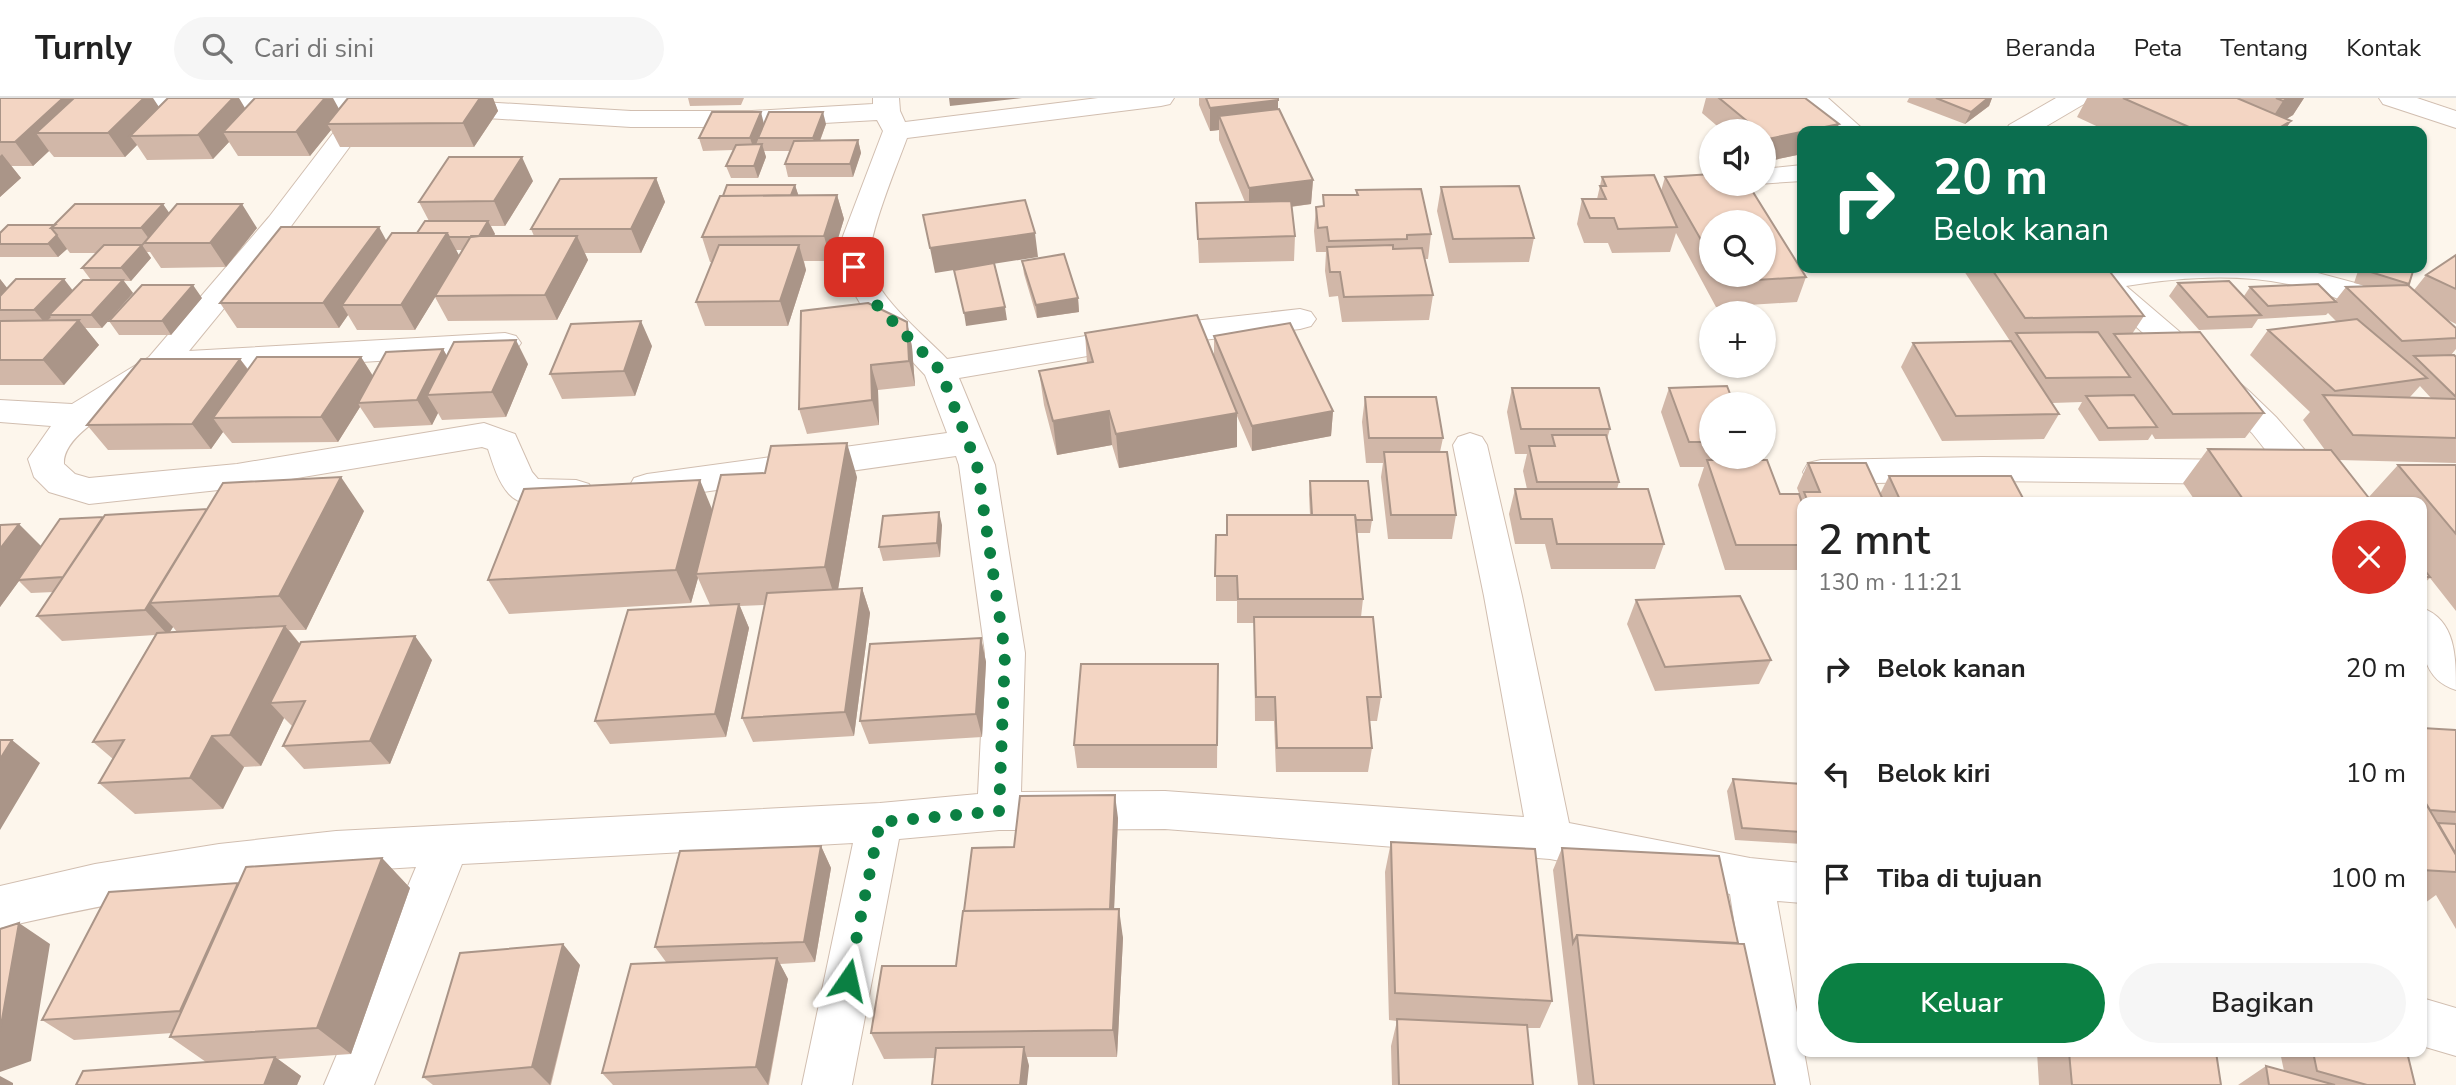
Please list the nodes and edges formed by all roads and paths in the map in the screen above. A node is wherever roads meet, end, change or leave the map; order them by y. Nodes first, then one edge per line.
1 (1161, 98) edge
2 (1812, 98) edge
3 (2075, 98) edge
4 (2392, 98) edge
5 (371, 101) edge
6 (0, 102) edge
7 (636, 109) edge
8 (890, 113) edge
9 (2448, 113) edge
10 (1846, 126) edge
11 (2027, 126) edge
12 (1797, 174) edge
13 (1776, 176) edge
14 (2275, 273) edge
15 (2093, 274) edge
16 (1300, 319) dead end
17 (2418, 323) edge
18 (514, 343) edge
19 (161, 364) junction
20 (940, 370) junction
21 (0, 411) edge
22 (78, 416) junction
23 (970, 442) junction
24 (1470, 445) dead end
25 (1821, 472) edge
26 (2325, 489) edge
27 (2374, 494) dead end
28 (2427, 630) edge
29 (2456, 674) edge
30 (999, 811) junction
31 (880, 822) junction
32 (1550, 839) junction
33 (447, 846) junction
34 (1750, 878) junction
35 (1797, 883) edge
36 (0, 906) edge
37 (2427, 1023) edge
38 (2456, 1032) edge
39 (349, 1085) edge
40 (827, 1085) edge
41 (1786, 1085) edge

1 - 8 street
2 - 10 street
3 - 11 street
4 - 9 street
5 - 6 street
5 - 7 street
5 - 19 street
7 - 8 street
8 - 20 street
12 - 13 street
14 - 17 street
15 - 26 street
16 - 20 street
18 - 19 street
19 - 22 street
20 - 23 street
21 - 22 street
22 - 23 street
23 - 30 street
24 - 32 street
25 - 26 street
26 - 27 street
28 - 29 street
30 - 31 street
30 - 32 street
31 - 33 street
31 - 40 street
32 - 34 street
33 - 36 street
33 - 39 street
34 - 35 street
34 - 41 street
37 - 38 street

